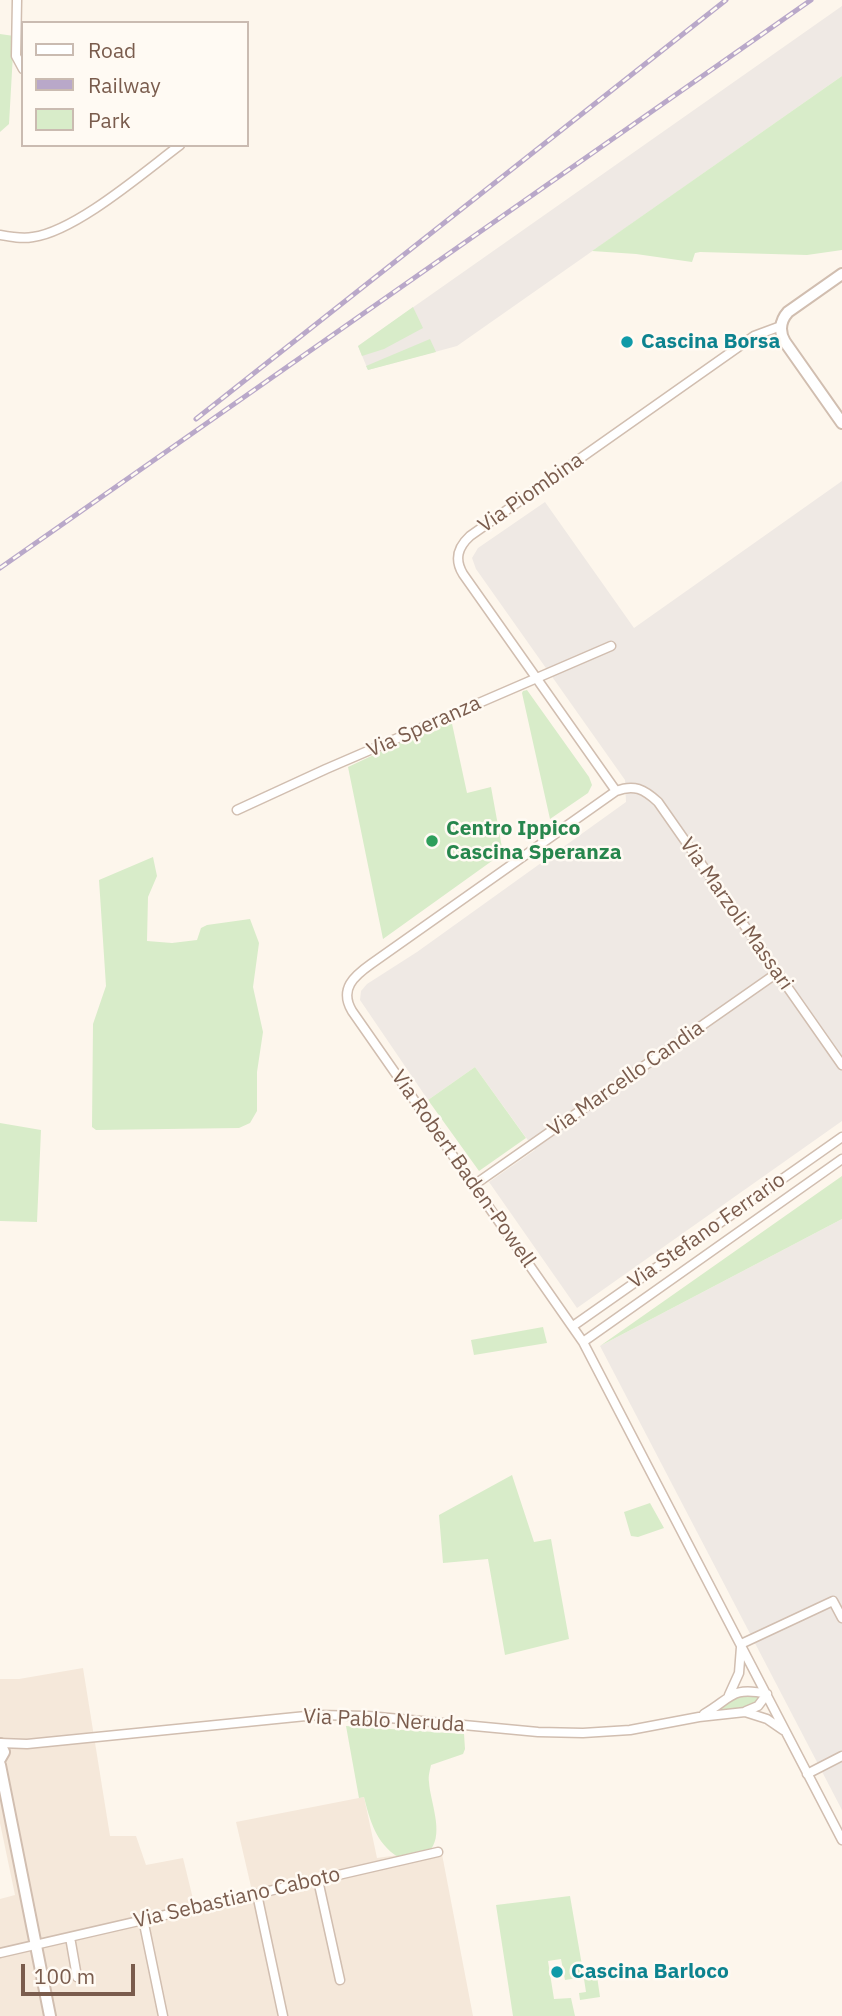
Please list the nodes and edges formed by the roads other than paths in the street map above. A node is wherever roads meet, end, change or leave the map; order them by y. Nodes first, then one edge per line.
1 (18, 0) edge
2 (21, 65) edge
3 (177, 147) edge
4 (0, 235) edge
5 (842, 274) edge
6 (781, 326) junction
7 (842, 423) edge
8 (611, 646) dead end
9 (536, 678) junction
10 (616, 791) junction
11 (237, 810) dead end
12 (777, 973) junction
13 (842, 1065) edge
14 (842, 1137) edge
15 (842, 1159) edge
16 (474, 1185) junction
17 (573, 1326) junction
18 (583, 1342) junction
19 (842, 1618) edge
20 (741, 1644) junction
21 (767, 1694) junction
22 (729, 1695) junction
23 (745, 1712) junction
24 (699, 1717) junction
25 (786, 1732) junction
26 (1, 1753) edge
27 (842, 1756) edge
28 (807, 1774) junction
29 (1, 1778) edge
30 (842, 1840) edge
31 (438, 1852) dead end
32 (318, 1880) junction
33 (257, 1894) junction
34 (143, 1919) junction
35 (70, 1937) junction
36 (36, 1946) junction
37 (0, 1953) edge
38 (78, 1977) dead end
39 (340, 1980) dead end
40 (50, 2016) edge
41 (163, 2016) edge
42 (283, 2016) edge

1 - 2 street
3 - 4 street
5 - 6 street, Via Piombina
6 - 7 street
6 - 9 street, Via Piombina
8 - 9 street, Via Speranza
9 - 10 street, Via Piombina
9 - 11 street, Via Speranza
10 - 12 street, Via Marzoli Massari
10 - 16 street, Via Robert Baden-Powell
12 - 13 street, Via Marzoli Massari
12 - 16 street, Via Marcello Candia
14 - 17 street, Via Stefano Ferrario
15 - 18 street, Via Stefano Ferrario
16 - 17 street, Via Robert Baden-Powell
17 - 18 street, Via Robert Baden-Powell
18 - 20 street, Via Robert Baden-Powell
19 - 20 street
20 - 21 street, Via Robert Baden-Powell
20 - 22 street
21 - 22 street
21 - 23 street
21 - 25 street, Via Robert Baden-Powell
22 - 24 street
23 - 24 street, Via Pablo Neruda
23 - 25 street
24 - 26 street, Via Pablo Neruda
25 - 28 street, Via Robert Baden-Powell
26 - 29 street
27 - 28 street
28 - 30 street, Via Robert Baden-Powell
29 - 36 street
31 - 32 street, Via Sebastiano Caboto
32 - 33 street, Via Sebastiano Caboto
32 - 39 street
33 - 34 street, Via Sebastiano Caboto
33 - 42 street
34 - 35 street, Via Sebastiano Caboto
34 - 41 street
35 - 36 street, Via Sebastiano Caboto
35 - 38 street
36 - 37 street, Via Sebastiano Caboto
36 - 40 street

